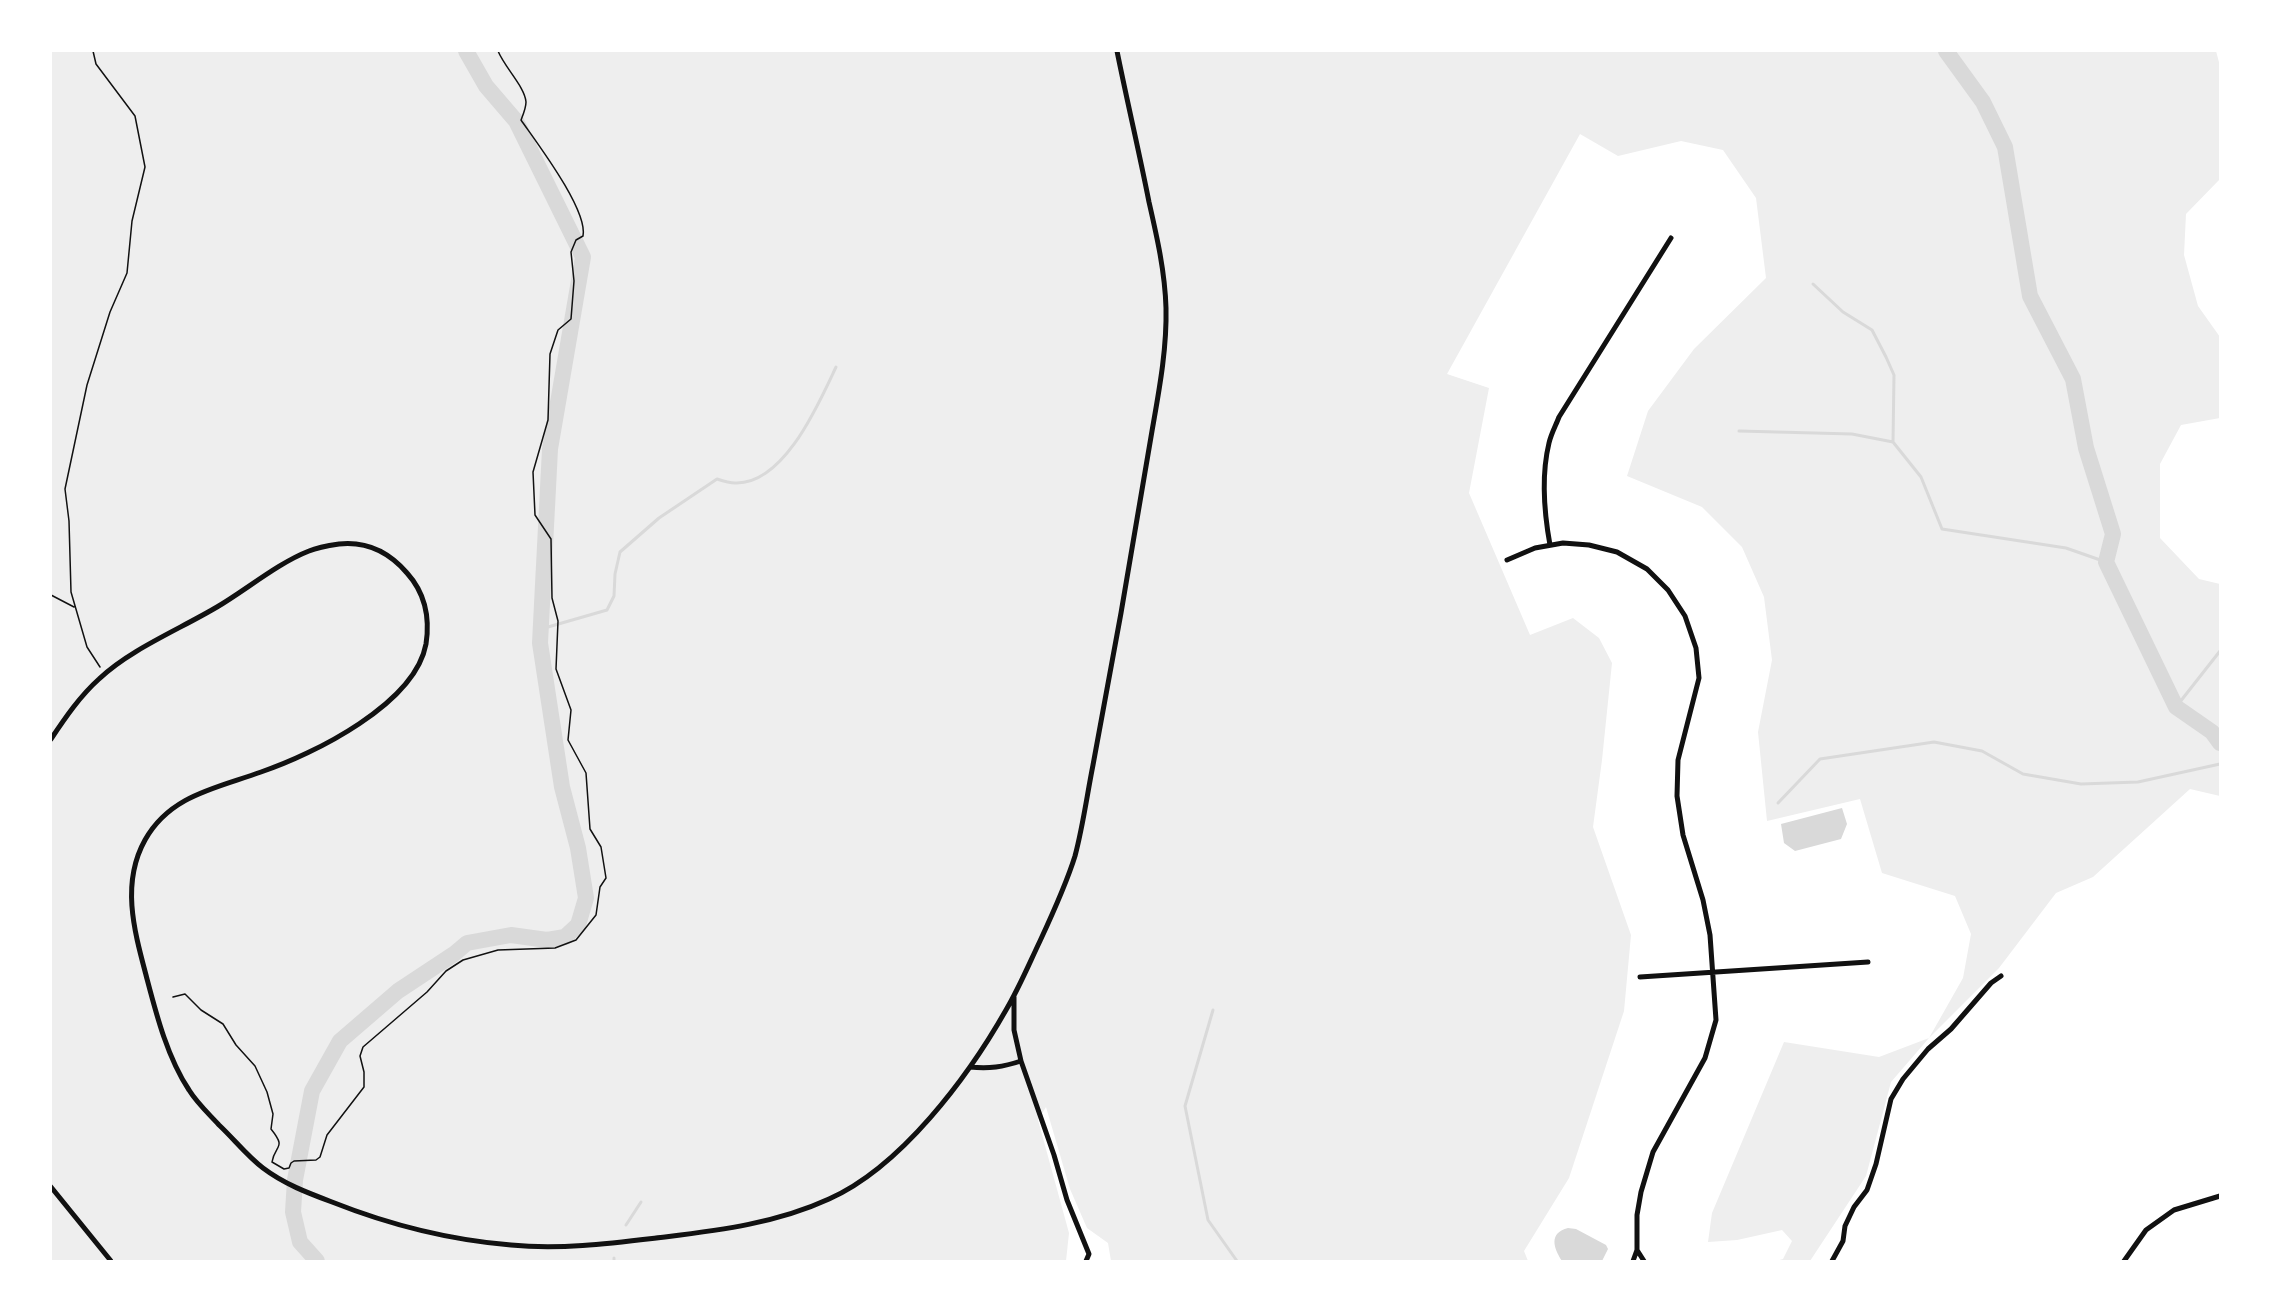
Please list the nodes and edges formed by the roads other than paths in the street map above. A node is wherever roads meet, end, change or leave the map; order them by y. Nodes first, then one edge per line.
1 (1117, 51) edge
2 (1671, 238) dead end
3 (1550, 545) junction
4 (1507, 560) dead end
5 (51, 739) edge
6 (1868, 962) dead end
7 (1714, 974) junction
8 (2001, 976) dead end
9 (1640, 977) dead end
10 (1014, 996) junction
11 (1021, 1061) junction
12 (970, 1067) junction
13 (51, 1186) edge
14 (2220, 1196) edge
15 (1637, 1250) junction
16 (111, 1261) edge
17 (1086, 1261) edge
18 (1633, 1261) edge
19 (1644, 1261) edge
20 (1832, 1261) edge
21 (2124, 1261) edge

1 - 10 street
2 - 3 street
3 - 4 street
3 - 7 street
5 - 12 street
6 - 7 street
7 - 9 street
7 - 15 street
8 - 20 street
10 - 11 street
10 - 12 street
11 - 12 street
11 - 17 street
13 - 16 street
14 - 21 street
15 - 18 street
15 - 19 street

